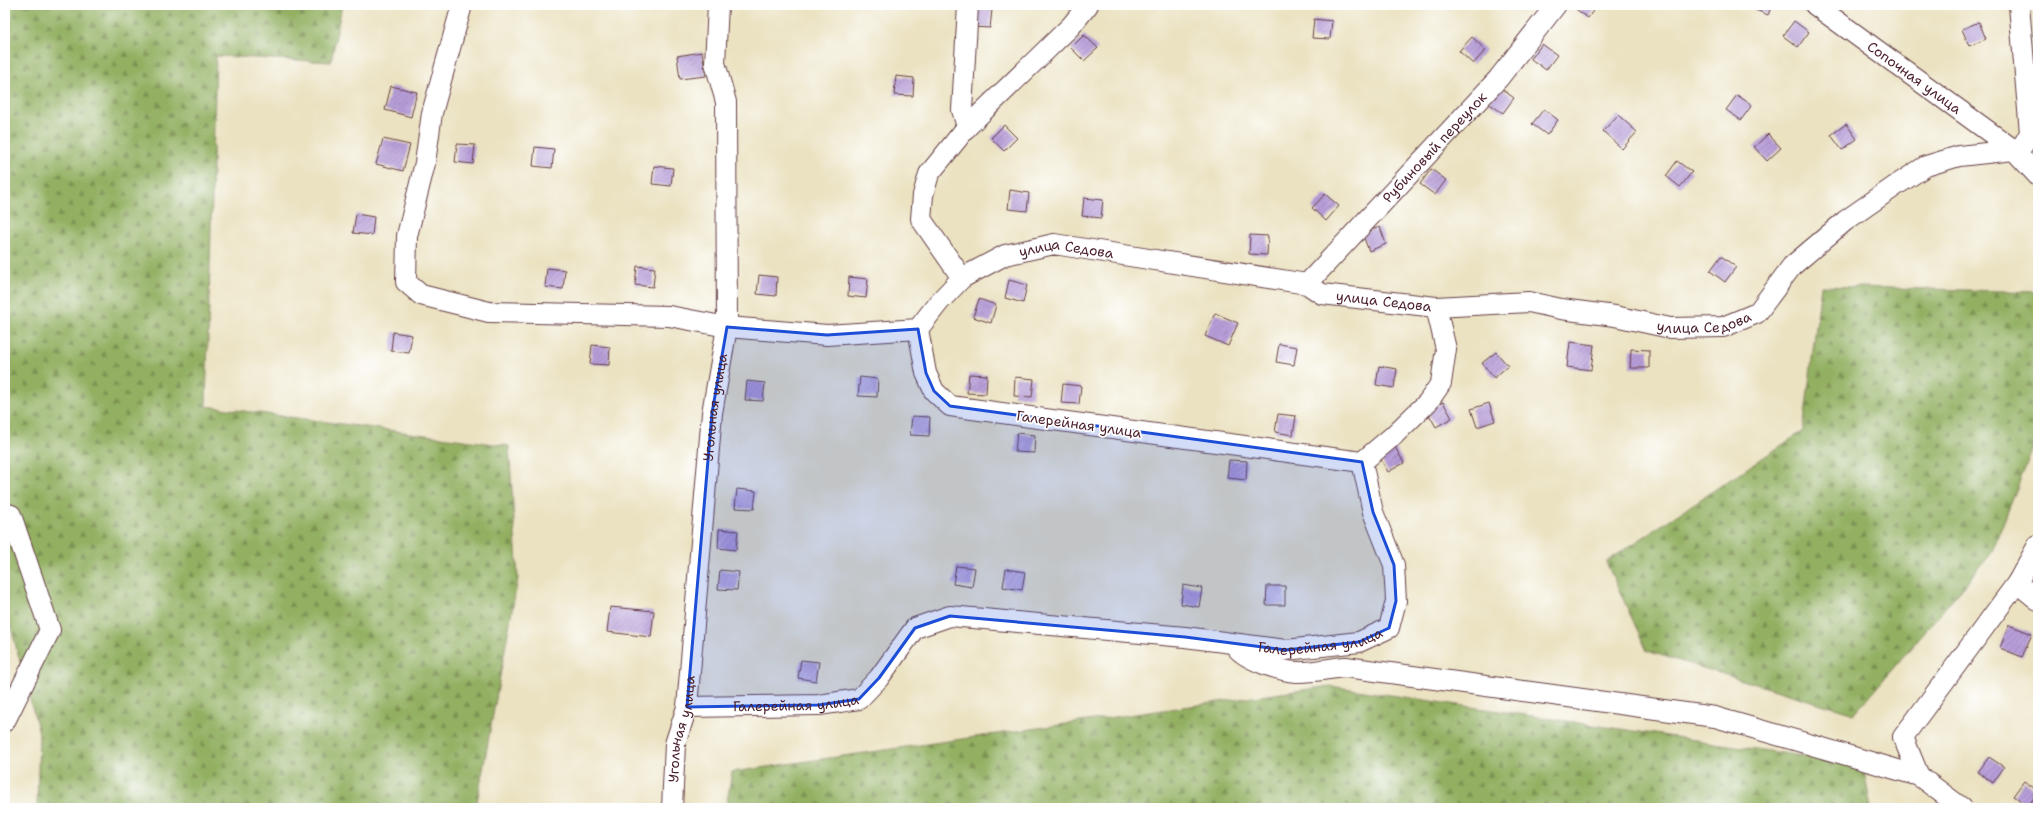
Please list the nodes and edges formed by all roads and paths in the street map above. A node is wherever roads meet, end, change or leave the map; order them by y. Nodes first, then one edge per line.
1 (462, 5) edge
2 (718, 5) edge
3 (968, 5) edge
4 (1088, 5) edge
5 (1556, 5) edge
6 (1815, 5) edge
7 (2020, 5) edge
8 (967, 127) junction
9 (2014, 150) junction
10 (2038, 176) edge
11 (962, 278) junction
12 (1307, 284) junction
13 (1436, 307) junction
14 (727, 327) junction
15 (918, 329) junction
16 (1362, 462) junction
17 (5, 513) edge
18 (2038, 545) edge
19 (2017, 583) junction
20 (2038, 600) edge
21 (1238, 644) junction
22 (687, 707) junction
23 (5, 721) edge
24 (1918, 776) junction
25 (672, 808) edge
26 (1962, 808) edge

1 - 14 street
2 - 14 street, Угольная улица
3 - 8 street
4 - 8 street
5 - 12 street, Рубиновый переулок
6 - 9 street, Сопочная улица
7 - 9 street
8 - 11 street
9 - 10 street, Сопочная улица
9 - 13 street, улица Седова
11 - 12 street, улица Седова
11 - 15 street, улица Седова
12 - 13 street, улица Седова
13 - 16 street
14 - 15 street
14 - 22 street, Угольная улица
15 - 16 street, Галерейная улица
16 - 21 street, Галерейная улица
17 - 23 street
18 - 19 street
19 - 20 street
19 - 24 street
21 - 22 street, Галерейная улица
21 - 24 street
22 - 25 street, Угольная улица
24 - 26 street

